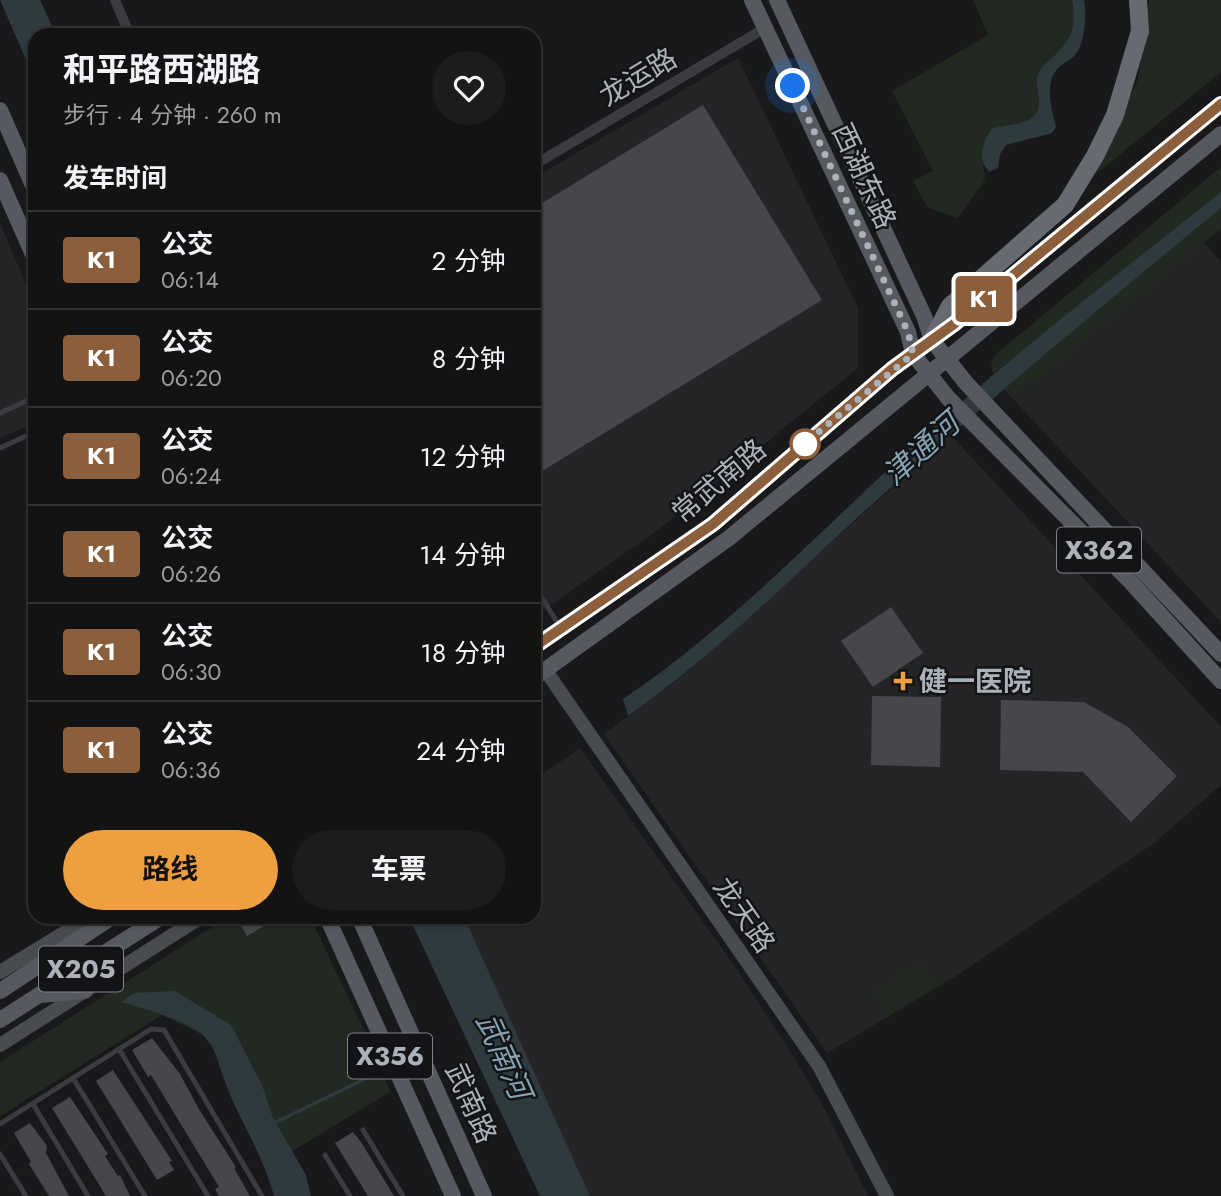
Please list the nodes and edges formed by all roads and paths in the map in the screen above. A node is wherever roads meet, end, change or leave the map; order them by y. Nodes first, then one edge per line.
1 (115, 0) edge
2 (752, 0) edge
3 (777, 0) edge
4 (1138, 0) edge
5 (127, 28) edge
6 (765, 28) junction
7 (1221, 104) edge
8 (0, 110) edge
9 (1221, 134) edge
10 (541, 161) edge
11 (28, 174) edge
12 (0, 180) edge
13 (28, 243) edge
14 (932, 341) junction
15 (913, 354) junction
16 (946, 361) junction
17 (928, 374) junction
18 (28, 400) edge
19 (0, 412) edge
20 (28, 435) edge
21 (0, 448) edge
22 (541, 596) edge
23 (562, 630) junction
24 (541, 644) edge
25 (1221, 654) edge
26 (541, 674) edge
27 (541, 676) edge
28 (1221, 681) edge
29 (79, 924) edge
30 (101, 924) edge
31 (150, 924) edge
32 (190, 924) edge
33 (330, 924) edge
34 (362, 924) edge
35 (0, 972) edge
36 (0, 991) edge
37 (85, 991) junction
38 (39, 995) junction
39 (0, 1020) edge
40 (0, 1045) edge
41 (119, 1049) junction
42 (73, 1078) junction
43 (33, 1104) junction
44 (0, 1124) edge
45 (363, 1130) dead end
46 (0, 1154) edge
47 (325, 1155) dead end
48 (26, 1196) edge
49 (88, 1196) edge
50 (145, 1196) edge
51 (208, 1196) edge
52 (262, 1196) edge
53 (350, 1196) edge
54 (403, 1196) edge
55 (453, 1196) edge
56 (484, 1196) edge
57 (887, 1196) edge

1 - 5 street
2 - 6 main road, 西湖东路 / X362
3 - 14 main road, 西湖东路 / X362
4 - 14 highway
6 - 10 street, 龙运路
6 - 15 main road, 西湖东路 / X362
7 - 14 main road, 常武南路
8 - 11 main road
9 - 16 main road
12 - 13 main road
14 - 15 main road, 常武南路
14 - 16 main road, X362
15 - 17 main road, 西湖东路 / X362
15 - 23 main road, 常武南路
16 - 17 main road, 常武南路
16 - 25 main road, X362
17 - 26 main road, 常武南路
17 - 28 main road, X362
18 - 19 lane
20 - 21 lane
22 - 23 lane
23 - 24 main road, 常武南路
27 - 57 street, 龙天路
29 - 35 street
30 - 36 main road, X205
31 - 38 main road, X205
32 - 37 street
33 - 55 main road, 武南路 / X356
34 - 56 main road, 武南路 / X356
37 - 38 main road
37 - 40 street
38 - 39 main road, X205
41 - 42 lane
41 - 51 lane
41 - 52 lane
42 - 43 lane
42 - 50 lane
43 - 44 lane
43 - 49 lane
45 - 54 lane
46 - 48 lane
47 - 53 lane

